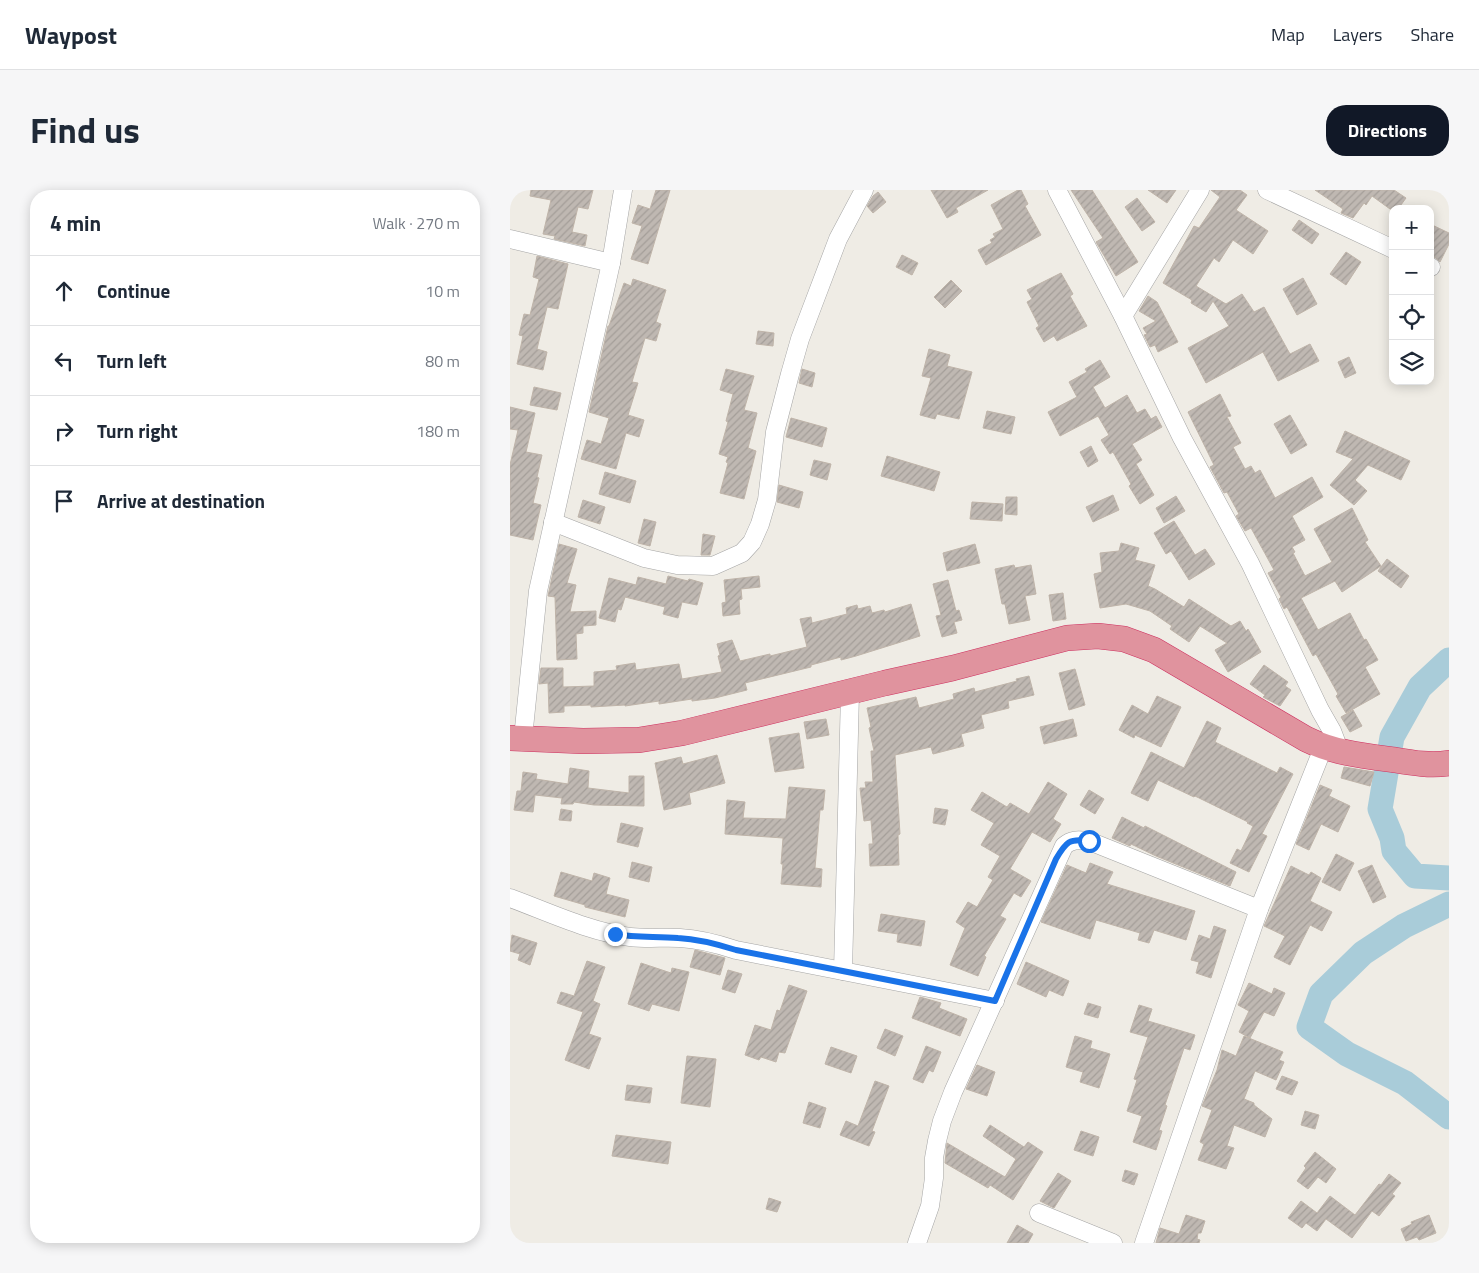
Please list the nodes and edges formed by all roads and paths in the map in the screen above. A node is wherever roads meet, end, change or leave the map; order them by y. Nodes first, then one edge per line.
1 (623, 190) edge
2 (864, 190) edge
3 (1057, 190) edge
4 (1200, 190) edge
5 (1267, 190) edge
6 (510, 239) edge
7 (1389, 248) edge
8 (611, 263) junction
9 (1123, 316) junction
10 (553, 522) junction
11 (850, 693) junction
12 (1320, 710) junction
13 (517, 738) edge
14 (1323, 746) junction
15 (1449, 763) edge
16 (510, 898) edge
17 (1259, 909) junction
18 (843, 971) junction
19 (995, 1001) junction
20 (1039, 1213) dead end
21 (917, 1243) edge
22 (1113, 1243) edge
23 (1144, 1243) edge

1 - 8 street
2 - 10 street
3 - 9 street
4 - 9 street
5 - 7 street
6 - 8 street
8 - 10 street
9 - 12 street
10 - 13 street
11 - 13 highway
11 - 14 highway
11 - 18 street
12 - 14 street
12 - 14 street
14 - 15 highway
14 - 17 street
16 - 18 street
17 - 19 street
17 - 23 street
18 - 19 street
19 - 21 street
20 - 22 street

